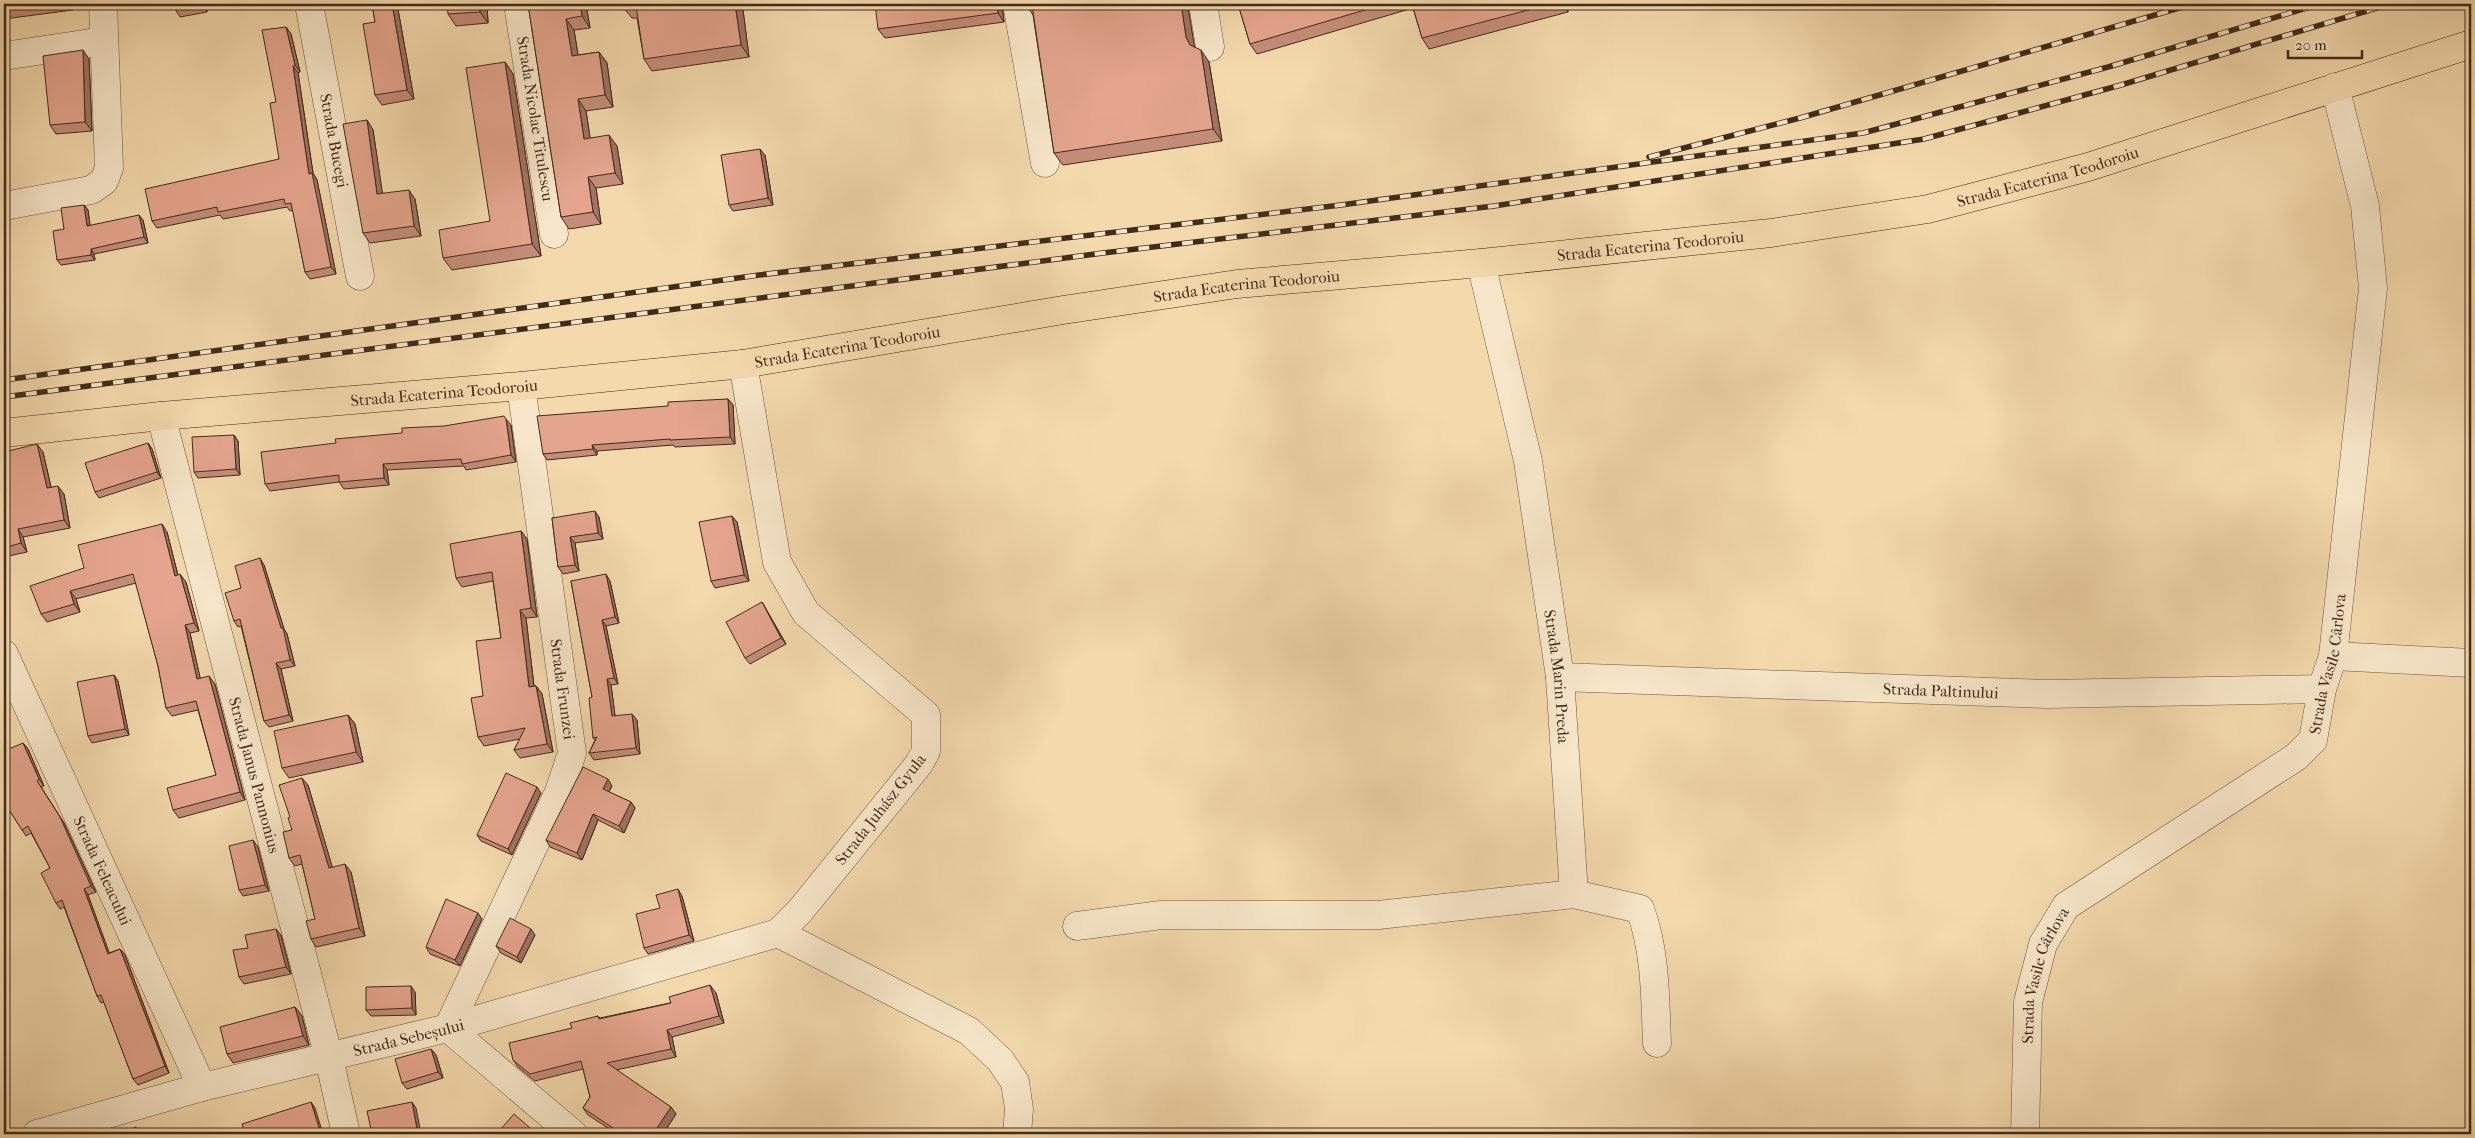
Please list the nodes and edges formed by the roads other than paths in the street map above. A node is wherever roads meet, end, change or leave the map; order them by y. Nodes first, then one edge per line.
1 (103, 4) edge
2 (308, 4) edge
3 (518, 4) edge
4 (1017, 4) edge
5 (1203, 4) edge
6 (104, 41) junction
7 (2471, 44) edge
8 (1210, 48) dead end
9 (4, 56) edge
10 (2335, 87) junction
11 (1045, 163) dead end
12 (4, 206) edge
13 (554, 234) dead end
14 (1481, 263) junction
15 (360, 276) dead end
16 (744, 364) junction
17 (521, 386) junction
18 (162, 416) junction
19 (4, 433) edge
20 (4, 654) edge
21 (2333, 656) junction
22 (2471, 663) edge
23 (1560, 677) junction
24 (2322, 689) junction
25 (1574, 894) junction
26 (1078, 926) dead end
27 (778, 933) junction
28 (448, 1028) junction
29 (1657, 1043) dead end
30 (329, 1058) junction
31 (202, 1086) junction
32 (37, 1134) edge
33 (346, 1134) edge
34 (574, 1134) edge
35 (1017, 1134) edge
36 (2025, 1134) edge

1 - 6 street
2 - 15 street, Strada Bucegi
3 - 13 street, Strada Nicolae Titulescu
4 - 11 street
5 - 8 street
6 - 9 street
6 - 12 street
7 - 10 main road, Strada Ecaterina Teodoroiu
10 - 14 main road, Strada Ecaterina Teodoroiu
10 - 21 street, Strada Vasile Cârlova
14 - 16 main road, Strada Ecaterina Teodoroiu
14 - 23 street, Strada Marin Preda
16 - 17 main road, Strada Ecaterina Teodoroiu
16 - 27 street, Strada Juhász Gyula
17 - 18 main road, Strada Ecaterina Teodoroiu
17 - 28 street, Strada Frunzei
18 - 19 main road, Strada Ecaterina Teodoroiu
18 - 30 street, Strada Janus Pannonius
20 - 31 street, Strada Feleacului
21 - 22 street
21 - 24 street, Strada Vasile Cârlova
23 - 24 street, Strada Paltinului
23 - 25 street, Strada Marin Preda
24 - 36 street, Strada Vasile Cârlova
25 - 26 street
25 - 29 street
27 - 28 street, Strada Sebeșului
27 - 35 street
28 - 30 street, Strada Sebeșului
28 - 34 street
30 - 31 street, Strada Sebeșului
30 - 33 street, Strada Janus Pannonius
31 - 32 street, Strada Sebeșului

